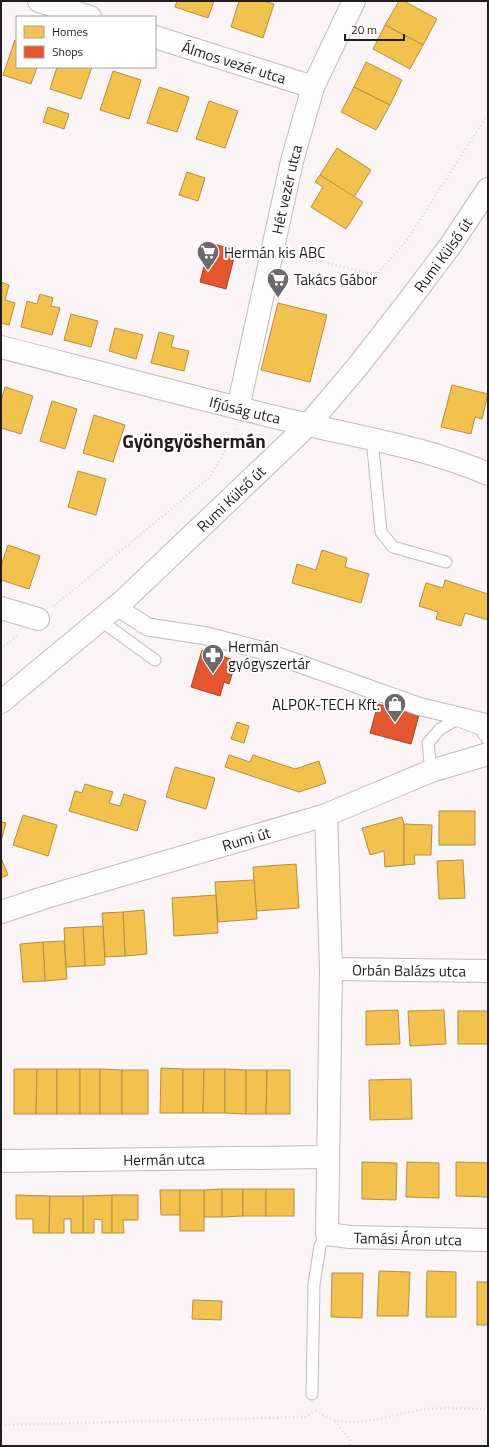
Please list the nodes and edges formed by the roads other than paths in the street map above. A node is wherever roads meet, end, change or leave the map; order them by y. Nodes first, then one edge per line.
1 (39, 1) edge
2 (354, 1) edge
3 (87, 16) edge
4 (156, 37) edge
5 (313, 87) junction
6 (488, 189) edge
7 (1, 347) edge
8 (238, 408) junction
9 (308, 425) junction
10 (372, 438) junction
11 (488, 474) edge
12 (446, 562) dead end
13 (117, 607) junction
14 (1, 608) edge
15 (38, 619) road end
16 (101, 621) junction
17 (155, 660) dead end
18 (1, 702) edge
19 (488, 723) edge
20 (488, 740) edge
21 (488, 754) edge
22 (431, 771) junction
23 (326, 815) junction
24 (1, 912) edge
25 (331, 969) junction
26 (488, 971) edge
27 (327, 1157) junction
28 (1, 1161) edge
29 (327, 1234) junction
30 (488, 1240) edge
31 (312, 1394) road end

1 - 3 street
2 - 5 street, Hét vezér utca
4 - 5 street, Álmos vezér utca
5 - 8 street, Hét vezér utca
6 - 9 street, Rumi Külső út
7 - 8 street, Ifjúság utca
8 - 9 street, Ifjúság utca
9 - 10 street, Ifjúság utca
9 - 13 street, Rumi Külső út
10 - 11 street, Ifjúság utca
10 - 12 lane
13 - 16 street, Rumi Külső út
13 - 19 street
14 - 15 street
16 - 17 lane
16 - 18 street, Rumi Külső út
20 - 22 lane
21 - 22 street, Rumi út
22 - 23 street, Rumi út
23 - 24 street, Rumi út
23 - 25 street
25 - 26 street, Orbán Balázs utca
25 - 27 street
27 - 28 street, Hermán utca
27 - 29 street
29 - 30 street, Tamási Áron utca
29 - 31 lane

